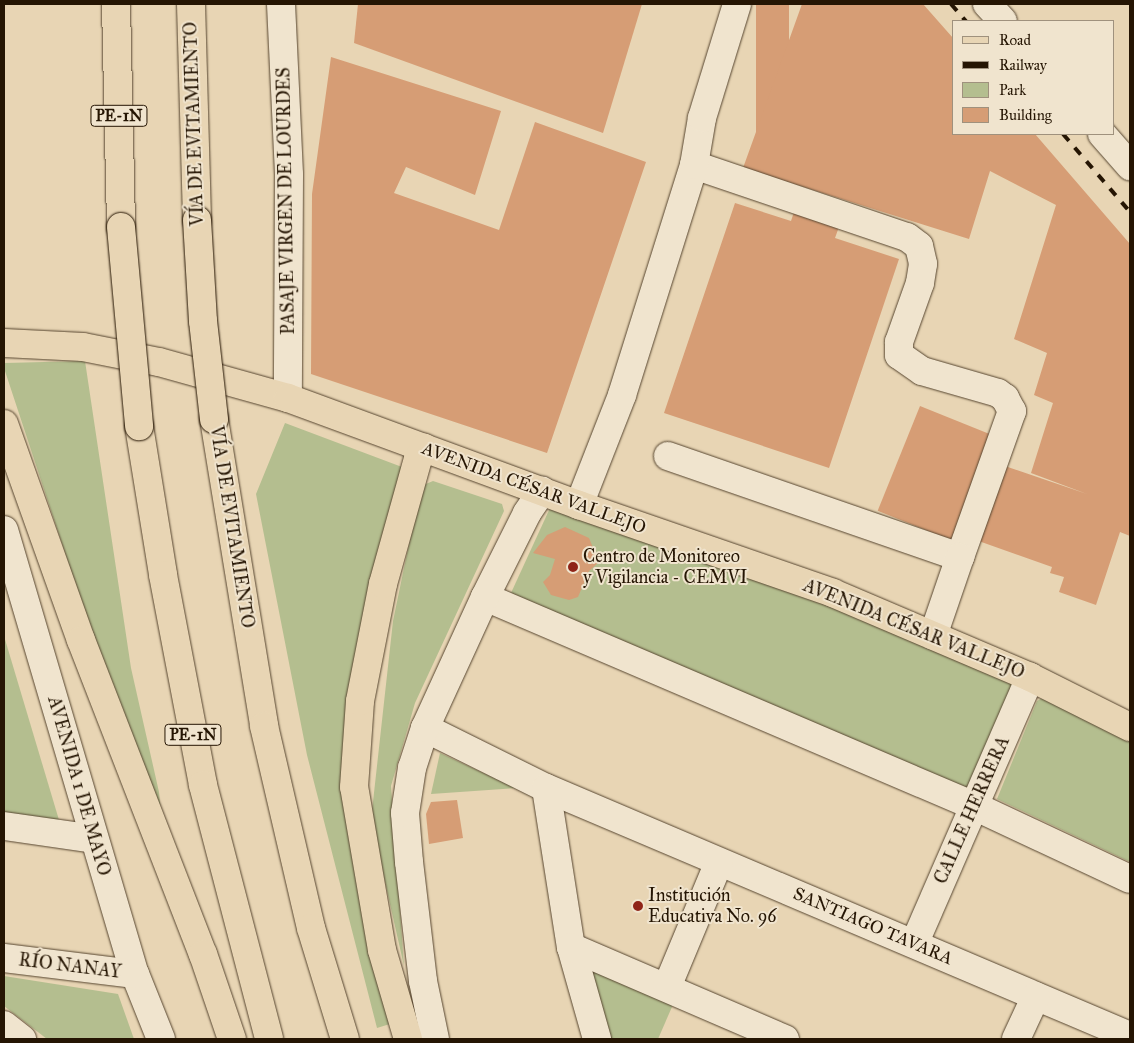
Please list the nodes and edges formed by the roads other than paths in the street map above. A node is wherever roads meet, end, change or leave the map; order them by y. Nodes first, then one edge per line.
1 (116, 4) edge
2 (191, 4) edge
3 (281, 4) edge
4 (737, 4) edge
5 (987, 4) edge
6 (1002, 20) edge
7 (1103, 135) edge
8 (694, 165) junction
9 (1130, 166) edge
10 (4, 343) edge
11 (288, 398) junction
12 (4, 424) edge
13 (424, 448) junction
14 (668, 456) dead end
15 (542, 491) junction
16 (578, 505) junction
17 (4, 530) edge
18 (960, 557) junction
19 (10, 567) edge
20 (486, 598) junction
21 (933, 636) junction
22 (1030, 677) junction
23 (1130, 727) edge
24 (425, 728) junction
25 (546, 788) junction
26 (972, 805) junction
27 (4, 826) edge
28 (94, 839) junction
29 (719, 862) junction
30 (1130, 879) edge
31 (915, 942) junction
32 (572, 947) junction
33 (4, 958) edge
34 (135, 974) junction
35 (667, 987) junction
36 (1036, 996) junction
37 (4, 1025) edge
38 (1130, 1036) edge
39 (22, 1039) edge
40 (161, 1039) edge
41 (232, 1039) edge
42 (269, 1039) edge
43 (345, 1039) edge
44 (408, 1039) edge
45 (435, 1039) edge
46 (598, 1039) edge
47 (785, 1039) edge
48 (1016, 1039) edge

1 - 42 main road, PE-1N, bridge
2 - 43 main road, VÍA DE EVITAMIENTO, bridge
3 - 11 street, PASAJE VIRGEN DE LOURDES
4 - 8 street
5 - 6 street
7 - 9 street
8 - 16 street
8 - 18 street
10 - 11 main road, AVENIDA CÉSAR VALLEJO
11 - 13 main road, AVENIDA CÉSAR VALLEJO
12 - 41 main road
13 - 15 main road, AVENIDA CÉSAR VALLEJO
13 - 44 main road
14 - 18 street
15 - 16 main road, AVENIDA CÉSAR VALLEJO
15 - 20 street
16 - 21 main road, AVENIDA CÉSAR VALLEJO
17 - 19 street, AVENIDA 1 DE MAYO
18 - 21 street
19 - 28 street, AVENIDA 1 DE MAYO
20 - 24 street
20 - 26 street
21 - 22 main road, AVENIDA CÉSAR VALLEJO
22 - 23 main road, AVENIDA CÉSAR VALLEJO
22 - 26 street, CALLE HERRERA
24 - 25 street, SANTIAGO TAVARA
24 - 45 street
25 - 29 street, SANTIAGO TAVARA
25 - 32 street
26 - 30 street
26 - 31 street, CALLE HERRERA
27 - 28 street
28 - 34 street, AVENIDA 1 DE MAYO
29 - 31 street, SANTIAGO TAVARA
29 - 35 street
31 - 36 street, SANTIAGO TAVARA
32 - 35 street
32 - 46 street
33 - 34 street, RÍO NANAY
34 - 40 street, AVENIDA 1 DE MAYO
35 - 47 street
36 - 38 street, SANTIAGO TAVARA
36 - 48 street
37 - 39 street

